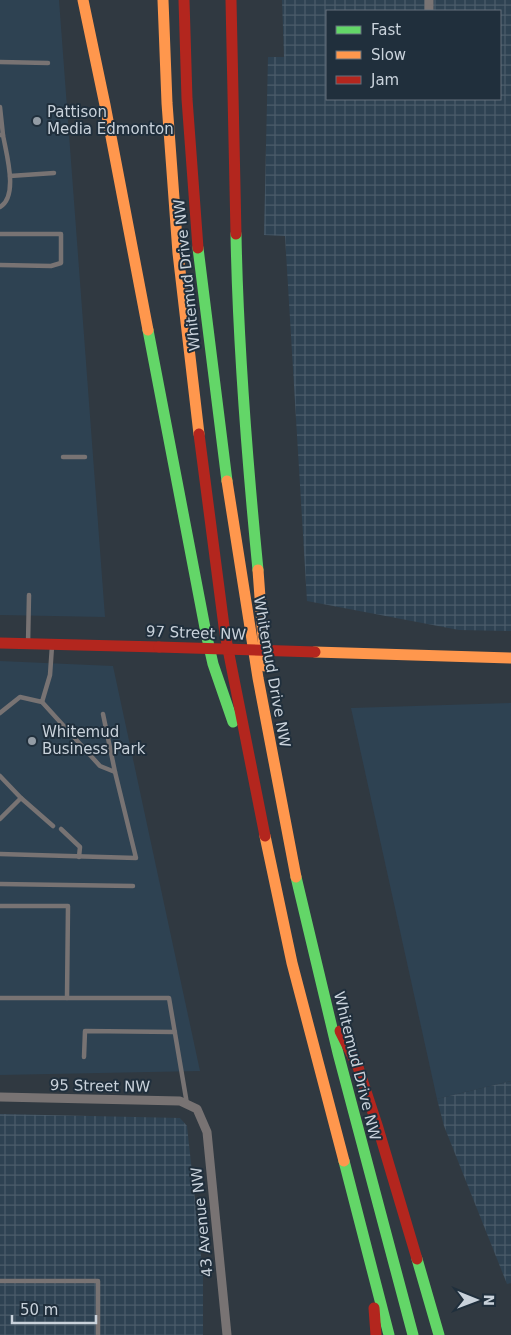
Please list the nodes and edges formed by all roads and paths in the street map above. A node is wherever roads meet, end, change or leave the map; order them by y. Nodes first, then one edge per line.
1 (83, 0) edge
2 (93, 0) edge
3 (163, 0) edge
4 (184, 0) edge
5 (231, 0) edge
6 (239, 0) edge
7 (231, 20) junction
8 (0, 62) edge
9 (48, 62) dead end
10 (105, 105) junction
11 (0, 107) edge
12 (2, 135) edge
13 (54, 173) dead end
14 (10, 176) junction
15 (0, 207) edge
16 (0, 234) edge
17 (0, 265) edge
18 (63, 457) dead end
19 (85, 457) dead end
20 (28, 595) dead end
21 (0, 643) edge
22 (28, 644) junction
23 (52, 644) junction
24 (511, 658) edge
25 (42, 702) junction
26 (0, 713) edge
27 (262, 713) junction
28 (103, 714) dead end
29 (114, 772) junction
30 (0, 776) edge
31 (252, 778) junction
32 (22, 798) junction
33 (1, 816) edge
34 (53, 826) dead end
35 (61, 829) dead end
36 (0, 854) edge
37 (79, 857) junction
38 (0, 884) edge
39 (133, 886) dead end
40 (0, 906) edge
41 (0, 998) edge
42 (67, 998) junction
43 (326, 1004) junction
44 (175, 1032) junction
45 (84, 1057) dead end
46 (0, 1098) edge
47 (187, 1104) junction
48 (197, 1109) joint
49 (371, 1269) junction
50 (0, 1281) edge
51 (98, 1335) edge
52 (227, 1335) edge
53 (376, 1335) edge
54 (389, 1335) edge
55 (413, 1335) edge
56 (438, 1335) edge

1 - 10 main road
2 - 10 main road
3 - 31 main road, Whitemud Drive NW
4 - 27 main road, Whitemud Drive NW
5 - 7 main road
6 - 7 main road
7 - 27 main road
8 - 9 lane
10 - 31 main road
11 - 12 lane
12 - 14 lane
13 - 14 lane
14 - 15 lane
16 - 17 lane
18 - 19 lane
20 - 22 lane
21 - 22 main road, 97 Street NW
22 - 23 main road, 97 Street NW
23 - 24 main road, 97 Street NW, bridge
23 - 25 lane
25 - 26 lane
25 - 29 lane
27 - 43 main road, Whitemud Drive NW
28 - 29 lane
29 - 37 lane
30 - 32 lane
31 - 49 main road, Whitemud Drive NW
32 - 33 lane
32 - 34 lane
35 - 37 lane
36 - 37 lane
38 - 39 lane
40 - 42 lane
41 - 42 lane
42 - 44 lane
43 - 55 main road, Whitemud Drive NW
43 - 56 main road
44 - 45 lane
44 - 47 lane
46 - 47 street, 95 Street NW
47 - 48 street, 95 Street NW
48 - 52 street, 43 Avenue NW
49 - 53 main road
49 - 54 main road, Whitemud Drive NW
50 - 51 lane

